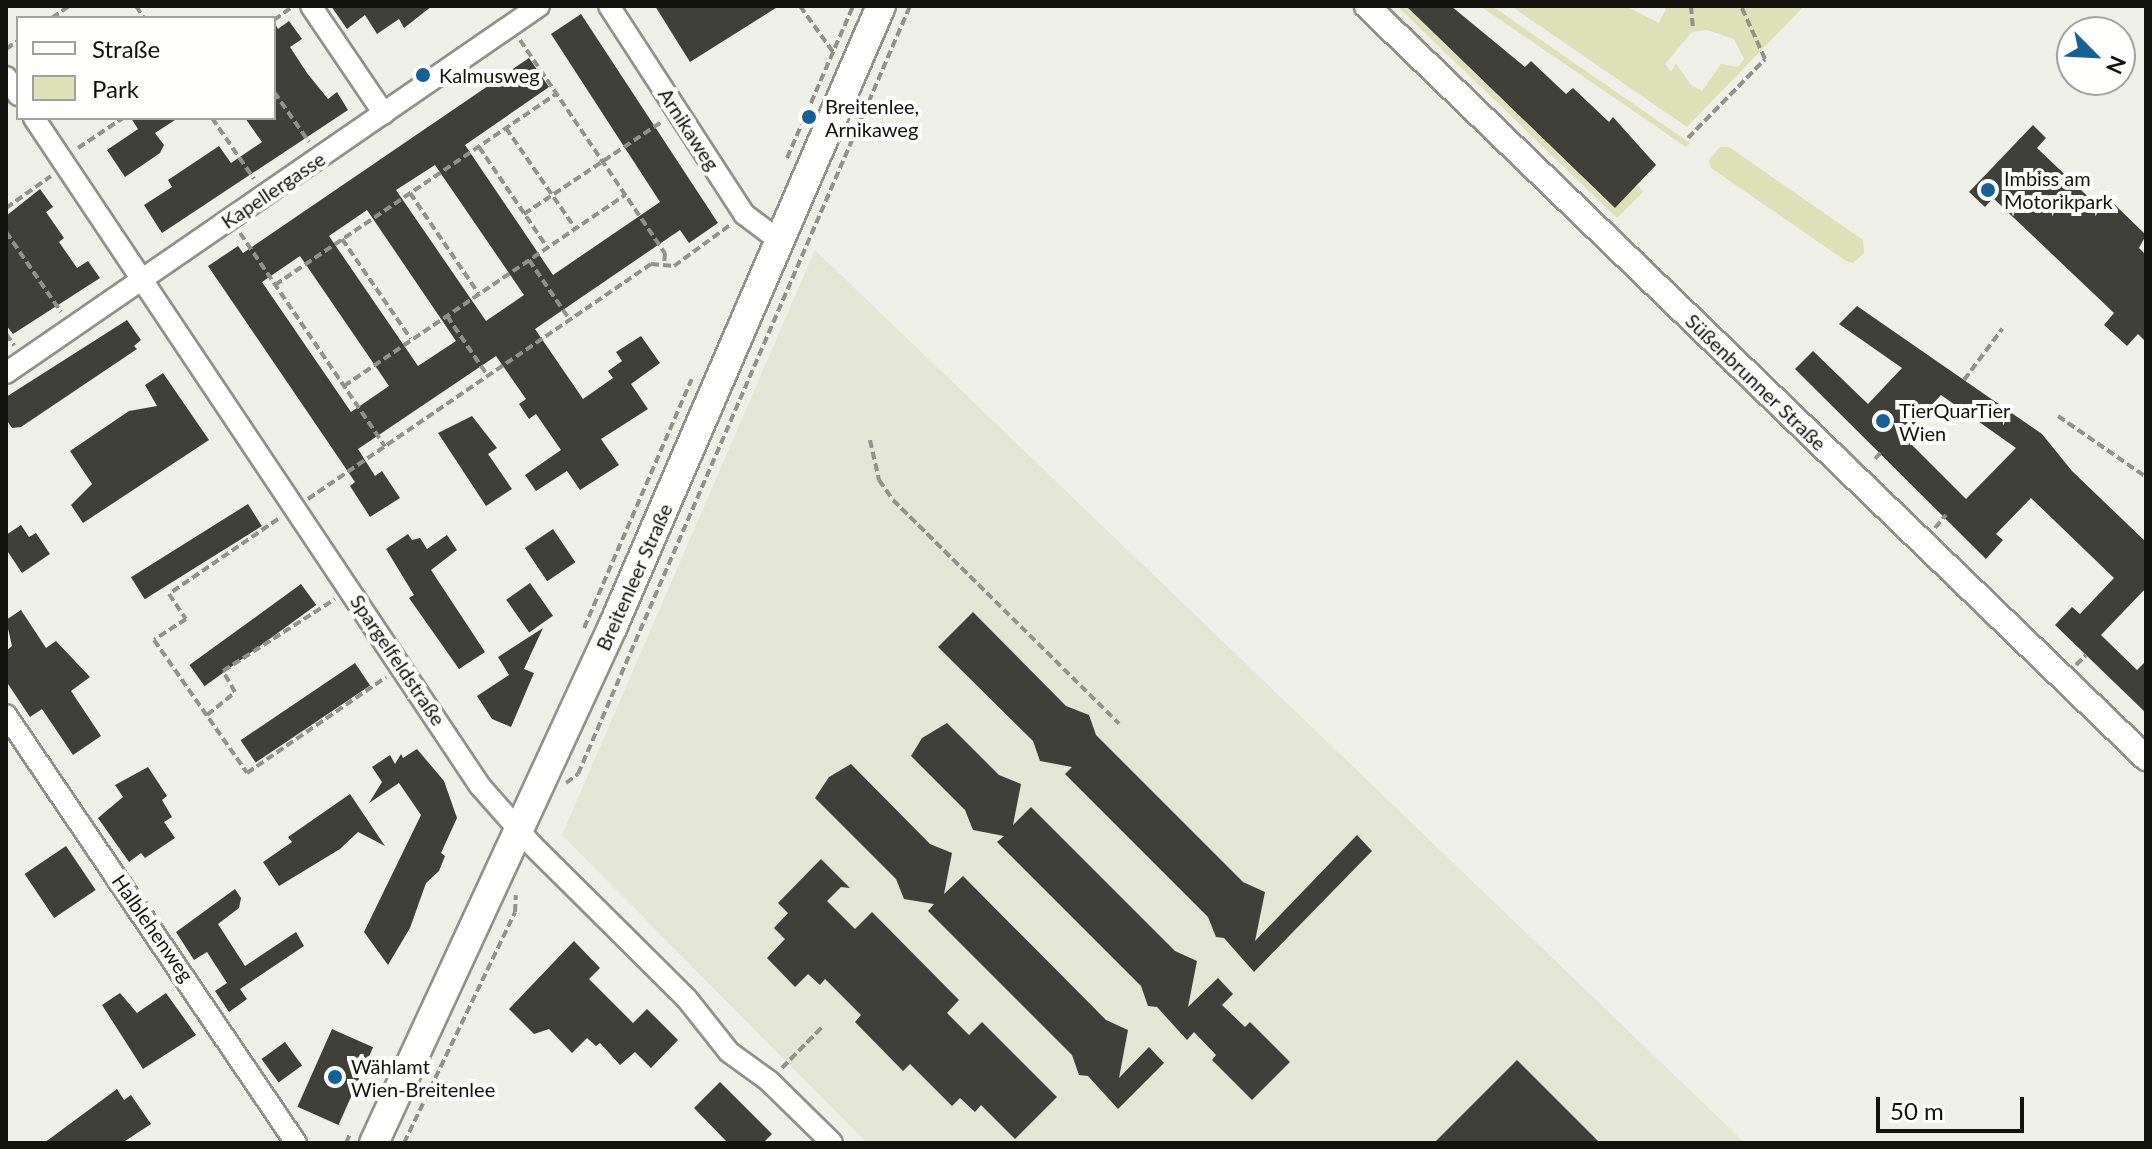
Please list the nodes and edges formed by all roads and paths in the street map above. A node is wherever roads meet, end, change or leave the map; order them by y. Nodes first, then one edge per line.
1 (294, 6) edge
2 (311, 6) edge
3 (539, 6) edge
4 (609, 6) edge
5 (800, 6) edge
6 (853, 6) edge
7 (881, 6) edge
8 (910, 6) edge
9 (1367, 6) edge
10 (1691, 6) edge
11 (1741, 6) edge
12 (276, 19) edge
13 (1693, 29) dead end
14 (517, 36) dead end
15 (831, 51) junction
16 (859, 63) junction
17 (556, 94) junction
18 (276, 95) edge
19 (384, 114) junction
20 (668, 118) dead end
21 (35, 120) edge
22 (120, 120) edge
23 (213, 120) edge
24 (506, 128) junction
25 (1688, 138) dead end
26 (479, 147) junction
27 (314, 151) dead end
28 (603, 161) junction
29 (64, 162) junction
30 (785, 166) dead end
31 (260, 187) dead end
32 (410, 193) junction
33 (551, 195) junction
34 (625, 195) junction
35 (6, 208) edge
36 (524, 214) junction
37 (735, 221) dead end
38 (236, 228) dead end
39 (575, 229) junction
40 (6, 232) edge
41 (342, 239) junction
42 (781, 242) junction
43 (547, 248) junction
44 (529, 260) junction
45 (664, 265) junction
46 (143, 278) junction
47 (275, 285) junction
48 (479, 294) junction
49 (447, 316) junction
50 (570, 320) junction
51 (72, 327) junction
52 (2002, 329) dead end
53 (412, 340) junction
54 (762, 349) dead end
55 (6, 373) edge
56 (488, 376) junction
57 (1964, 380) dead end
58 (344, 386) junction
59 (2058, 416) dead end
60 (870, 440) dead end
61 (385, 446) junction
62 (1881, 452) dead end
63 (1875, 459) dead end
64 (2146, 477) edge
65 (296, 507) junction
66 (337, 597) dead end
67 (390, 675) dead end
68 (6, 715) edge
69 (207, 715) junction
70 (1119, 724) dead end
71 (2146, 758) edge
72 (519, 832) junction
73 (516, 884) dead end
74 (823, 1026) dead end
75 (769, 1081) junction
76 (296, 1143) edge
77 (374, 1143) edge
78 (404, 1143) edge
79 (832, 1143) edge

1 - 12 path
2 - 19 street
3 - 19 street, Kapellergasse
4 - 42 street, Arnikaweg
5 - 15 path
6 - 15 path
7 - 16 main road, Breitenleer Straße
8 - 54 path
9 - 71 street, Süßenbrunner Straße
10 - 13 path
11 - 25 path
14 - 17 path
15 - 16 path
15 - 30 path
16 - 42 main road, Breitenleer Straße
17 - 24 path
17 - 28 path
18 - 27 path
19 - 46 street, Kapellergasse
20 - 28 path
21 - 29 street, Spargelfeldstraße
22 - 29 path
23 - 31 path
24 - 26 path
24 - 33 path
26 - 32 path
26 - 36 path
28 - 33 path
28 - 34 path
29 - 35 path
29 - 46 street, Spargelfeldstraße
32 - 41 path
32 - 48 path
33 - 36 path
33 - 39 path
34 - 39 path
34 - 45 path
36 - 43 path
37 - 45 path
38 - 47 path
39 - 43 path
40 - 51 path
41 - 47 path
41 - 53 path
42 - 72 main road, Breitenleer Straße
43 - 44 path
44 - 48 path
44 - 50 path
45 - 50 path
46 - 51 street, Kapellergasse
46 - 65 street, Spargelfeldstraße
47 - 58 path
48 - 49 path
49 - 53 path
49 - 56 path
50 - 56 path
51 - 55 street, Kapellergasse
52 - 57 path
53 - 58 path
56 - 61 path
58 - 61 path
59 - 64 path
60 - 70 path
61 - 65 path
62 - 63 path
65 - 69 path
65 - 72 street, Spargelfeldstraße
66 - 69 path
67 - 69 path
68 - 76 street, Halblehenweg
72 - 75 street, Spargelfeldstraße
72 - 77 main road, Breitenleer Straße
73 - 78 path
74 - 75 path
75 - 79 street, Spargelfeldstraße

